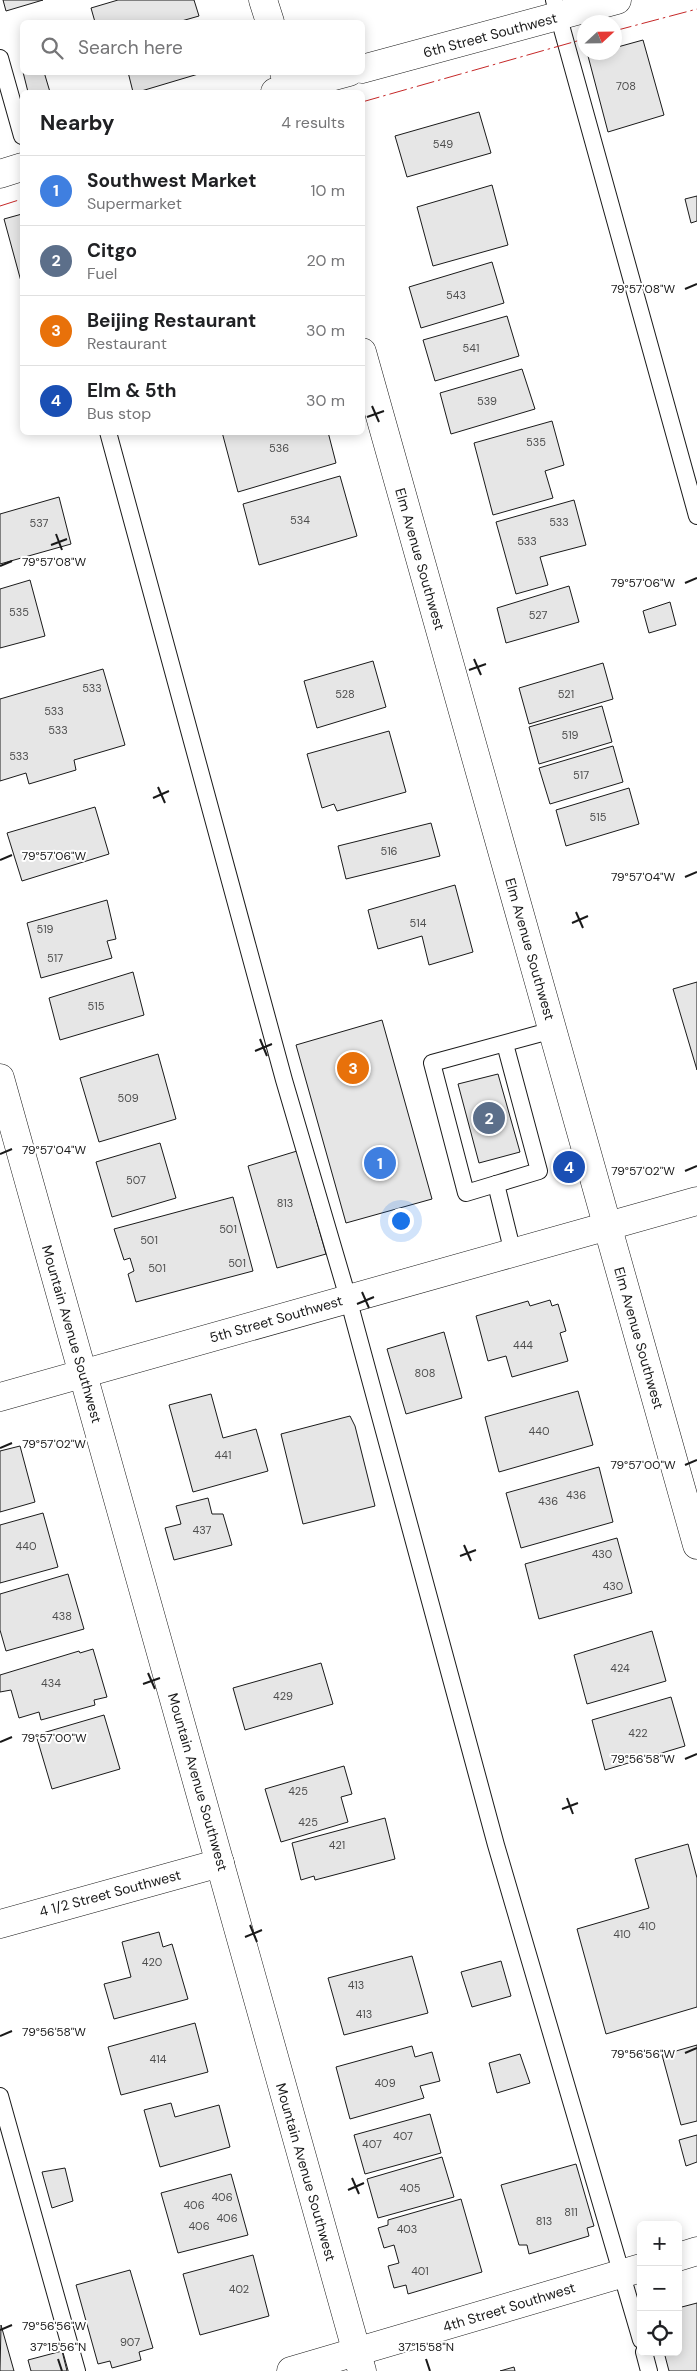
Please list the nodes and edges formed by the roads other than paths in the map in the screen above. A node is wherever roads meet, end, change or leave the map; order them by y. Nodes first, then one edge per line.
1 (264, 0) edge
2 (617, 0) edge
3 (556, 9) edge
4 (269, 20) edge
5 (0, 58) edge
6 (365, 68) edge
7 (336, 75) edge
8 (284, 87) edge
9 (20, 129) edge
10 (20, 168) edge
11 (0, 174) edge
12 (365, 363) edge
13 (109, 435) edge
14 (697, 516) edge
15 (553, 1030) junction
16 (504, 1044) junction
17 (0, 1078) edge
18 (496, 1184) junction
19 (697, 1201) edge
20 (608, 1226) junction
21 (513, 1253) junction
22 (348, 1298) junction
23 (83, 1372) junction
24 (0, 1396) edge
25 (697, 1545) edge
26 (220, 1863) junction
27 (0, 1924) edge
28 (0, 2096) edge
29 (697, 2251) edge
30 (682, 2256) edge
31 (632, 2271) edge
32 (637, 2311) edge
33 (645, 2356) edge
34 (359, 2362) edge
35 (77, 2371) edge
36 (291, 2371) edge
37 (649, 2371) edge

1 - 4 street
2 - 3 street, 6th Street Southwest
3 - 6 street, 6th Street Southwest
3 - 14 lane
5 - 9 lane
7 - 8 street
10 - 11 street
12 - 15 street, Elm Avenue Southwest
13 - 22 lane
15 - 16 lane
15 - 20 street, Elm Avenue Southwest
16 - 18 lane
16 - 18 lane
17 - 23 street, Mountain Avenue Southwest
18 - 21 lane
19 - 20 street, 5th Street Southwest
20 - 21 street, 5th Street Southwest
20 - 25 street, Elm Avenue Southwest
21 - 22 street, 5th Street Southwest
22 - 23 street, 5th Street Southwest
22 - 31 lane
23 - 24 street, 5th Street Southwest
23 - 26 street, Mountain Avenue Southwest
26 - 27 street, 4 1/2 Street Southwest
26 - 34 street, Mountain Avenue Southwest
28 - 35 lane
29 - 30 street
31 - 32 lane
31 - 34 street, 4th Street Southwest
33 - 37 lane
34 - 36 street, 4th Street Southwest

